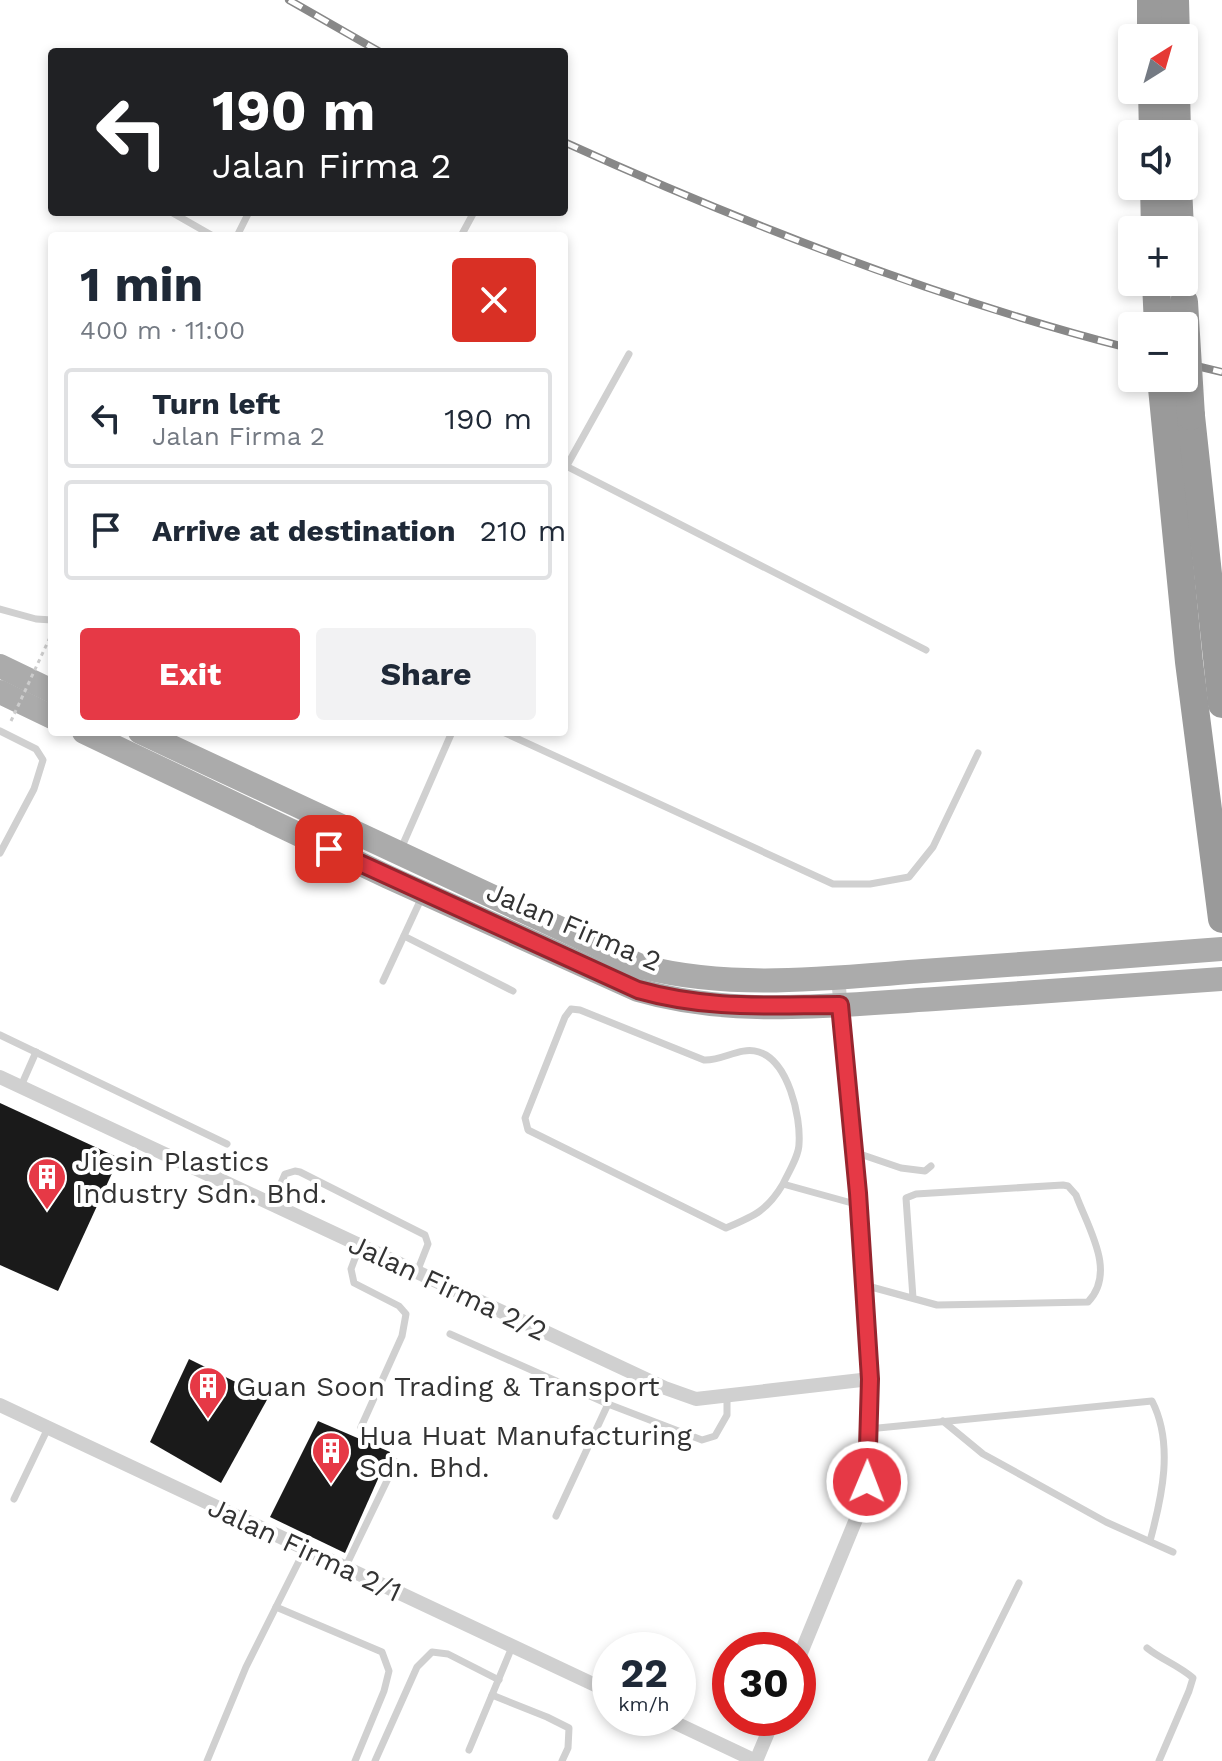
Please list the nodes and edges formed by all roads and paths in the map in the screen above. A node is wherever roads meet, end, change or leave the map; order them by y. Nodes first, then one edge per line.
1 (1151, 0) edge
2 (1175, 0) edge
3 (1151, 24) edge
4 (1176, 24) edge
5 (178, 216) edge
6 (206, 232) edge
7 (1184, 296) edge
8 (629, 354) dead end
9 (1162, 392) edge
10 (568, 463) edge
11 (568, 470) edge
12 (0, 609) edge
13 (48, 620) edge
14 (48, 642) edge
15 (926, 650) dead end
16 (0, 666) edge
17 (48, 689) edge
18 (0, 692) edge
19 (1222, 704) edge
20 (48, 715) edge
21 (11, 721) dead end
22 (0, 731) edge
23 (92, 736) edge
24 (148, 736) edge
25 (450, 736) edge
26 (512, 736) edge
27 (978, 753) dead end
28 (0, 853) edge
29 (399, 854) junction
30 (388, 877) junction
31 (423, 893) junction
32 (1222, 919) edge
33 (404, 936) junction
34 (1222, 949) edge
35 (838, 977) junction
36 (1222, 979) edge
37 (383, 981) dead end
38 (513, 991) dead end
39 (840, 1005) junction
40 (0, 1035) edge
41 (36, 1052) junction
42 (0, 1077) edge
43 (21, 1086) junction
44 (227, 1144) dead end
45 (854, 1152) junction
46 (931, 1166) dead end
47 (783, 1184) junction
48 (272, 1204) junction
49 (859, 1205) junction
50 (360, 1245) junction
51 (417, 1272) junction
52 (864, 1285) junction
53 (913, 1298) junction
54 (450, 1334) dead end
55 (870, 1379) junction
56 (727, 1396) junction
57 (608, 1404) junction
58 (0, 1405) edge
59 (943, 1421) junction
60 (361, 1427) dead end
61 (48, 1428) junction
62 (868, 1429) junction
63 (396, 1462) dead end
64 (14, 1499) dead end
65 (556, 1516) dead end
66 (1150, 1541) junction
67 (305, 1549) junction
68 (1173, 1552) dead end
69 (345, 1568) junction
70 (1019, 1583) dead end
71 (276, 1607) junction
72 (810, 1632) edge
73 (512, 1647) junction
74 (1147, 1648) dead end
75 (499, 1680) junction
76 (592, 1684) edge
77 (492, 1695) junction
78 (696, 1733) edge
79 (766, 1736) edge
80 (469, 1750) dead end
81 (207, 1761) edge
82 (355, 1761) edge
83 (375, 1761) edge
84 (562, 1761) edge
85 (756, 1761) edge
86 (931, 1761) edge
87 (1159, 1761) edge

1 - 3 highway
2 - 4 highway
5 - 6 lane
7 - 19 highway, bridge
8 - 10 lane
9 - 32 highway
11 - 15 lane
12 - 13 lane
14 - 21 path, bridge
16 - 17 main road
18 - 20 main road
22 - 28 lane
23 - 30 main road, Jalan Firma 2
24 - 29 main road, Jalan Firma 2
25 - 29 lane
26 - 27 lane
29 - 30 lane
29 - 35 main road, Jalan Firma 2
30 - 31 main road, Jalan Firma 2
31 - 33 lane
31 - 39 main road, Jalan Firma 2
33 - 37 lane
33 - 38 lane
34 - 35 main road, Jalan Firma 2
35 - 39 street
36 - 39 main road, Jalan Firma 2
39 - 45 street
40 - 41 lane
41 - 43 lane
41 - 44 lane
42 - 43 street, Jalan Firma 2/2
43 - 48 street, Jalan Firma 2/2
45 - 46 lane
45 - 49 street
47 - 47 lane
47 - 49 lane
48 - 50 street, Jalan Firma 2/2
48 - 51 lane
49 - 52 street
50 - 51 street, Jalan Firma 2/2
50 - 60 lane
51 - 56 street, Jalan Firma 2/2
52 - 53 lane
52 - 55 street
53 - 53 lane
54 - 57 lane
55 - 56 street, Jalan Firma 2/2
55 - 62 street
56 - 57 lane
57 - 65 lane
58 - 61 street, Jalan Firma 2/1
59 - 62 lane
59 - 66 lane
59 - 66 lane
61 - 64 lane
61 - 67 street, Jalan Firma 2/1
62 - 72 street
63 - 69 lane
66 - 68 lane
67 - 69 street, Jalan Firma 2/1
67 - 71 lane
69 - 73 street, Jalan Firma 2/1
70 - 86 lane
71 - 81 lane
71 - 82 lane
73 - 75 lane
73 - 76 street, Jalan Firma 2/1
74 - 87 lane
75 - 77 lane
75 - 83 lane
77 - 80 lane
77 - 84 lane
78 - 85 street
79 - 85 street

